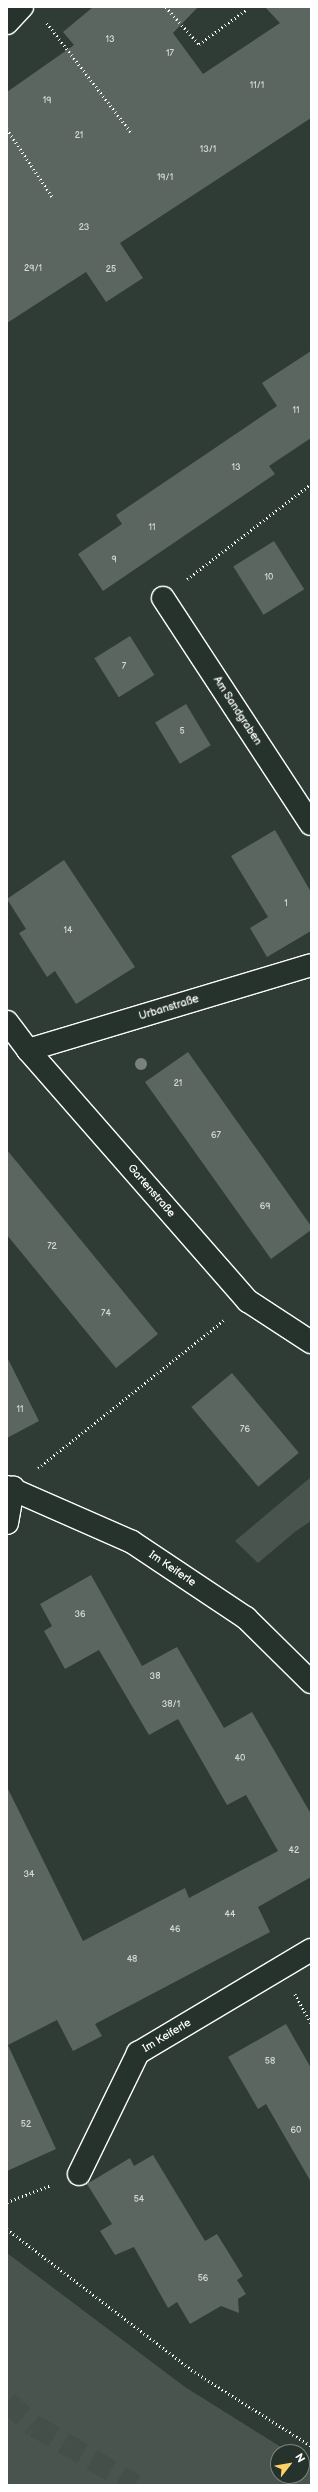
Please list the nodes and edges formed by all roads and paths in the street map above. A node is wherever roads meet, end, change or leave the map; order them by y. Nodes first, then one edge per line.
1 (22, 7) edge
2 (166, 7) edge
3 (247, 10) dead end
4 (44, 20) dead end
5 (7, 23) edge
6 (7, 128) edge
7 (131, 132) dead end
8 (54, 198) dead end
9 (311, 484) edge
10 (163, 598) joint
11 (311, 824) edge
12 (311, 965) edge
13 (8, 1026) edge
14 (28, 1050) junction
15 (248, 1301) junction
16 (311, 1342) edge
17 (10, 1488) edge
18 (7, 1523) edge
19 (311, 1682) edge
20 (311, 1950) edge
21 (79, 2174) joint
22 (7, 2202) edge
23 (7, 2229) edge
24 (311, 2446) edge

1 - 5 street
2 - 3 path
4 - 7 path
6 - 8 path
9 - 10 path
10 - 11 street, Am Sandgraben
12 - 14 street, Urbanstraße
13 - 14 street, Gartenstraße
14 - 15 street, Gartenstraße
15 - 16 street, Gartenstraße
15 - 17 path
17 - 18 street
17 - 19 street, Im Keiferle
20 - 21 street, Im Keiferle
21 - 22 path
23 - 24 path

